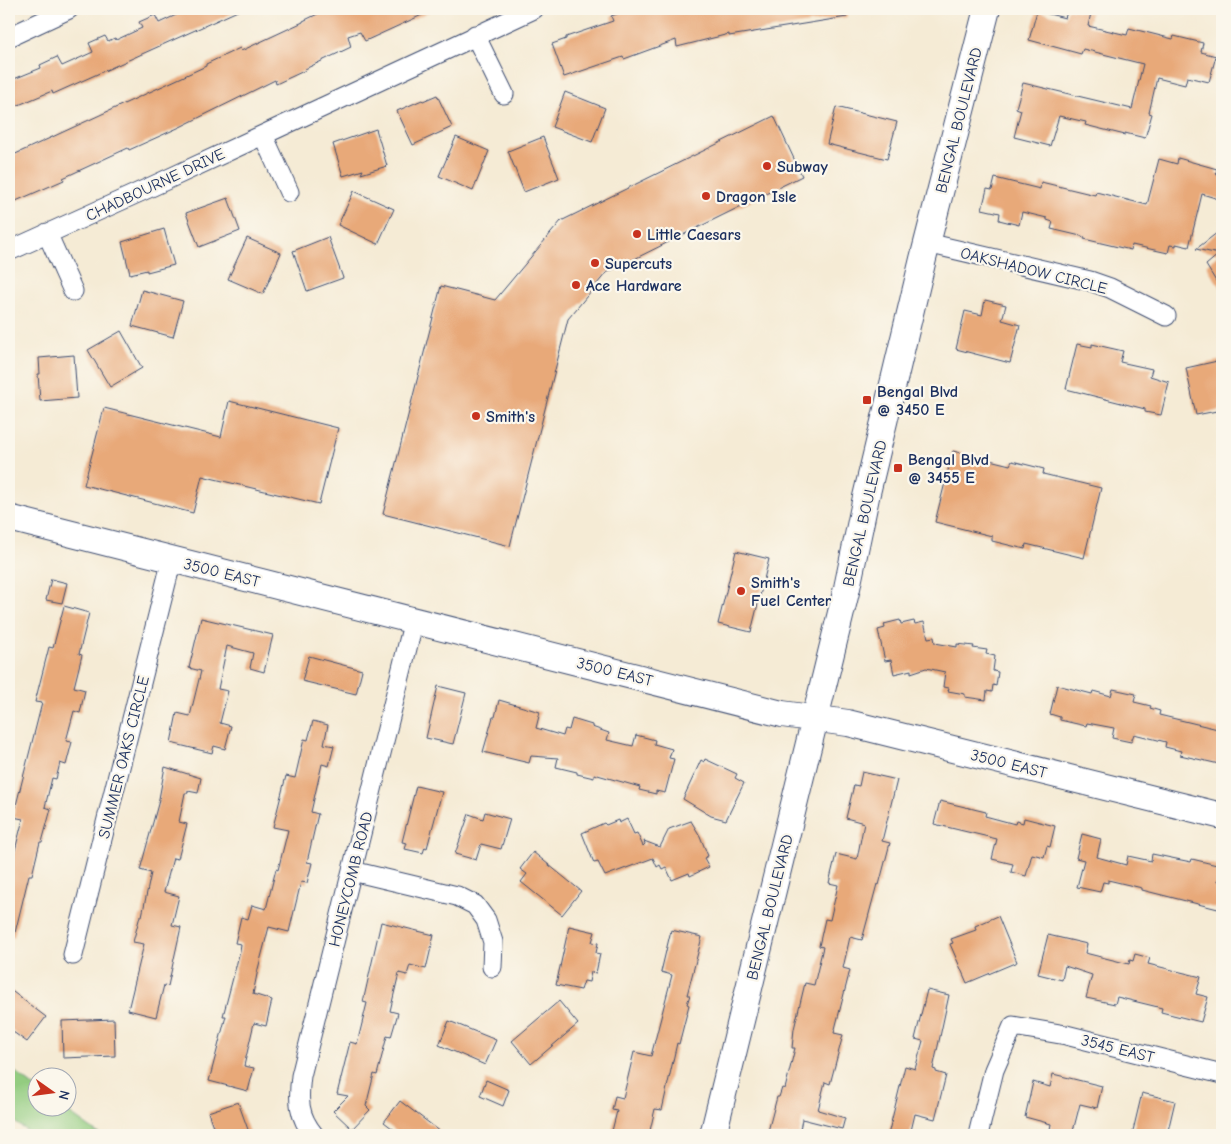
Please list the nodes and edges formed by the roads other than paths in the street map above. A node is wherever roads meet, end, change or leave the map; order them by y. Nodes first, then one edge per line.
1 (69, 9) edge
2 (534, 9) edge
3 (987, 9) edge
4 (475, 35) junction
5 (9, 37) edge
6 (504, 94) dead end
7 (262, 135) junction
8 (288, 192) dead end
9 (47, 233) junction
10 (927, 243) junction
11 (9, 251) edge
12 (73, 291) dead end
13 (1166, 316) dead end
14 (9, 518) edge
15 (172, 559) junction
16 (414, 620) junction
17 (814, 718) junction
18 (1222, 816) edge
19 (352, 871) junction
20 (73, 955) dead end
21 (492, 967) dead end
22 (1222, 1074) edge
23 (314, 1135) edge
24 (713, 1135) edge
25 (978, 1135) edge

1 - 5 street
2 - 4 street, CHADBOURNE DRIVE
3 - 10 main road, BENGAL BOULEVARD
4 - 6 street
4 - 7 street, CHADBOURNE DRIVE
7 - 8 street
7 - 9 street, CHADBOURNE DRIVE
9 - 11 street, CHADBOURNE DRIVE
9 - 12 street
10 - 13 street, OAKSHADOW CIRCLE
10 - 17 main road, BENGAL BOULEVARD
14 - 15 main road, 3500 EAST
15 - 16 main road, 3500 EAST
15 - 20 street, SUMMER OAKS CIRCLE
16 - 17 main road, 3500 EAST
16 - 19 street, HONEYCOMB ROAD
17 - 18 main road, 3500 EAST
17 - 24 main road, BENGAL BOULEVARD
19 - 21 street
19 - 23 street, HONEYCOMB ROAD
22 - 25 street, 3545 EAST

